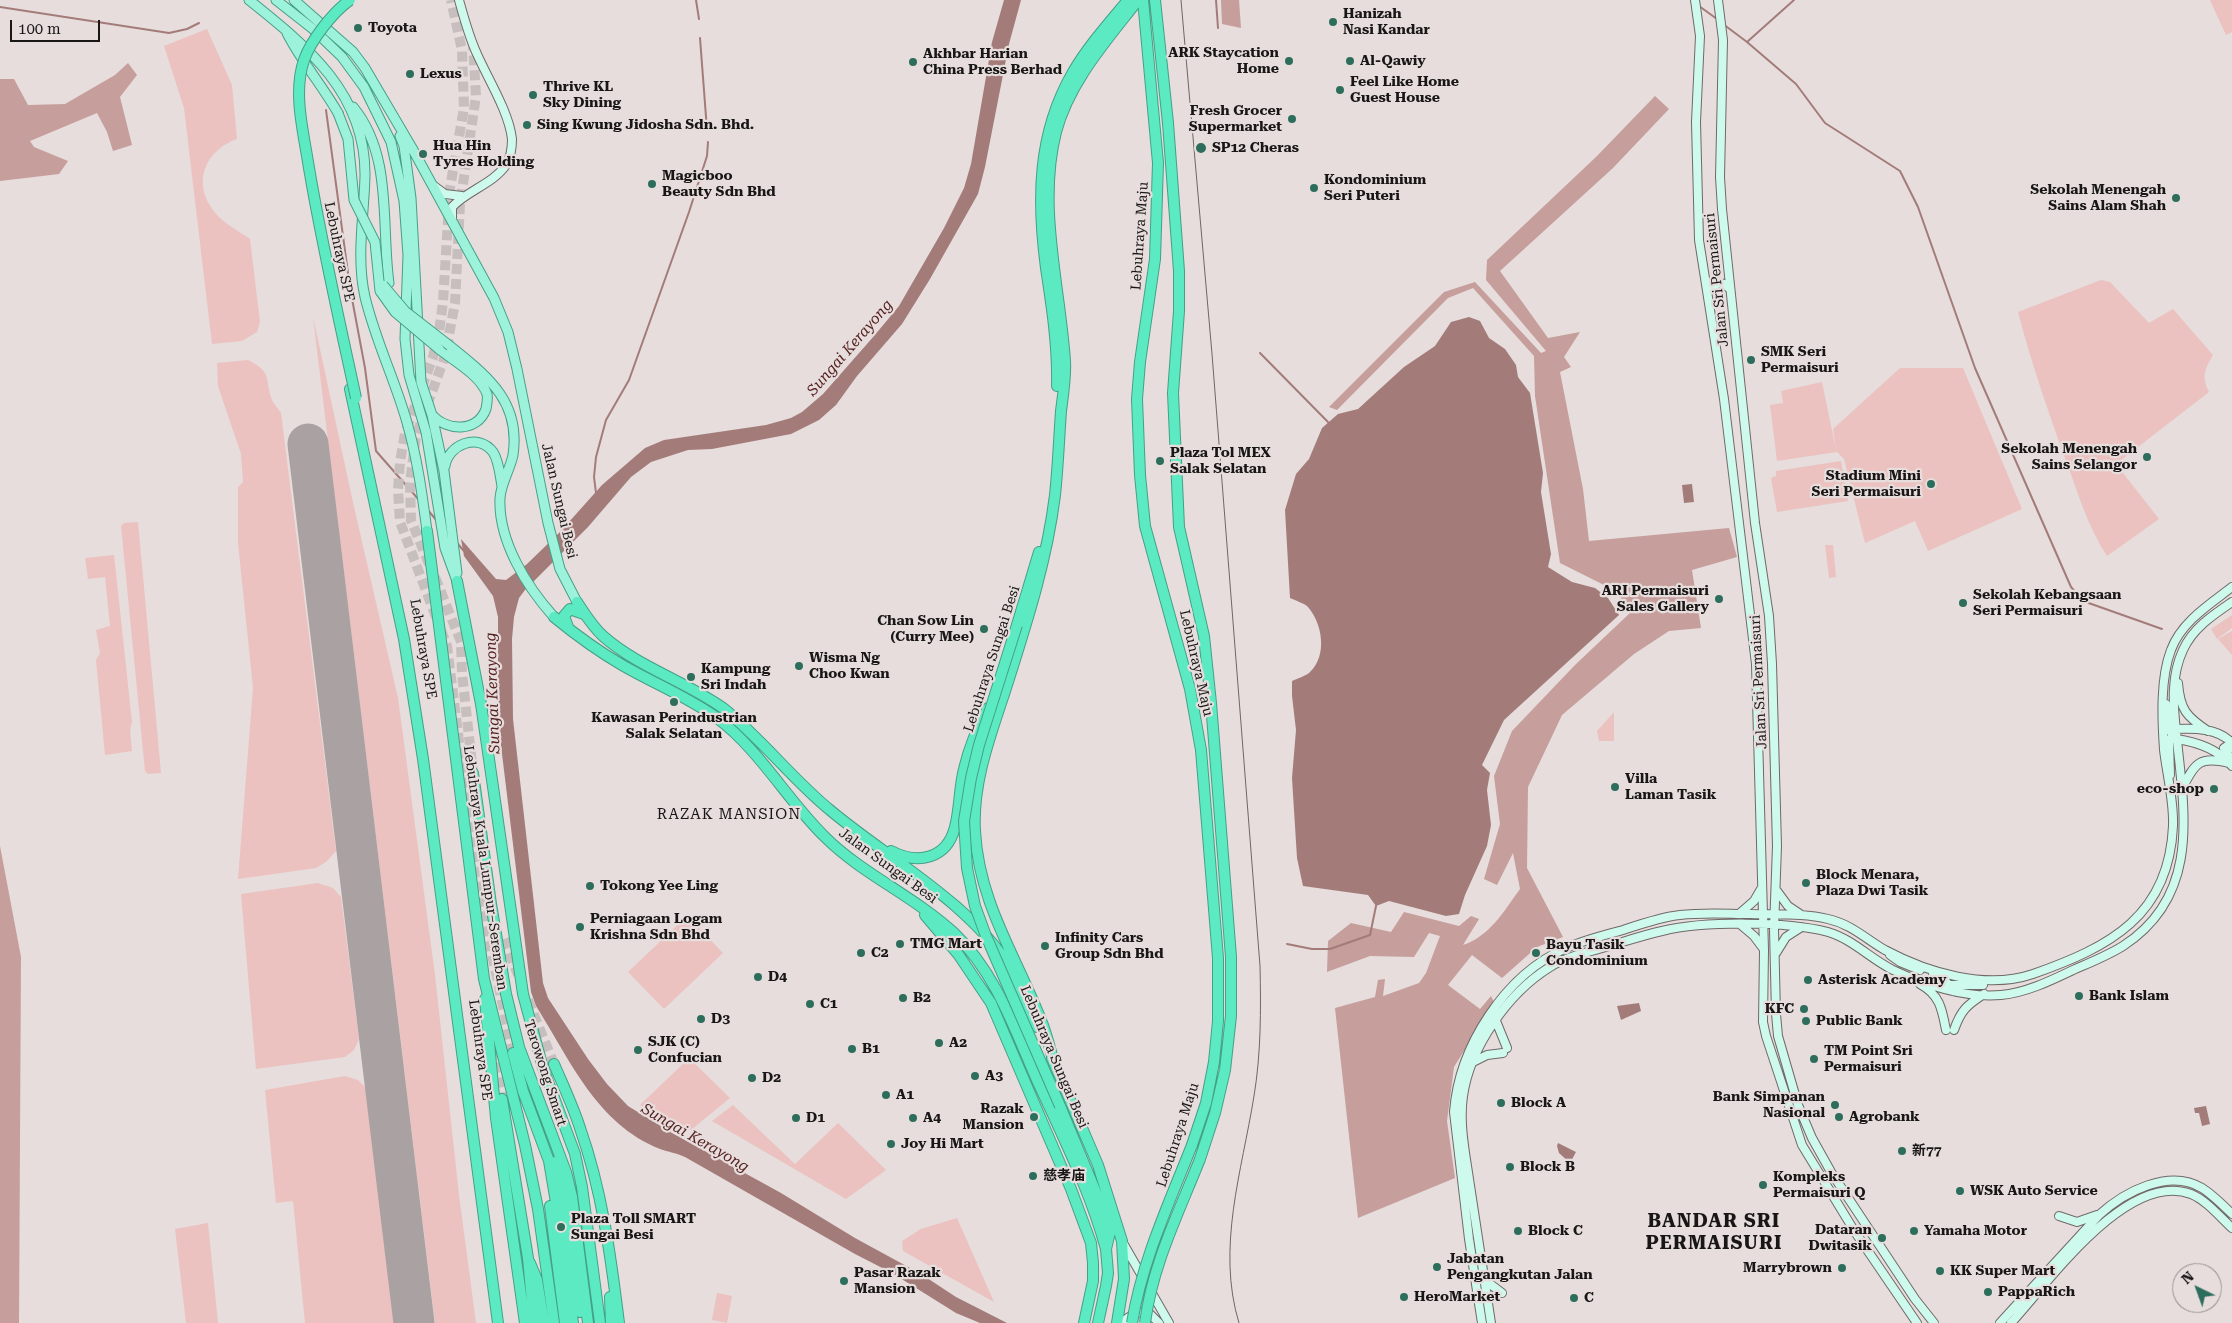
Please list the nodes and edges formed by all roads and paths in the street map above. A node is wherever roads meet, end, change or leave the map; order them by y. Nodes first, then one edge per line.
1 (249, 0) edge
2 (276, 0) edge
3 (294, 0) edge
4 (344, 0) edge
5 (350, 0) edge
6 (459, 0) edge
7 (1128, 0) edge
8 (1138, 0) edge
9 (1143, 0) edge
10 (1155, 0) edge
11 (1695, 0) edge
12 (1719, 1) edge
13 (283, 27) junction
14 (349, 102) junction
15 (390, 109) junction
16 (431, 183) junction
17 (462, 196) junction
18 (452, 223) junction
19 (378, 273) junction
20 (1730, 289) junction
21 (1708, 292) junction
22 (416, 319) junction
23 (432, 415) junction
24 (444, 471) junction
25 (502, 487) junction
26 (1755, 523) junction
27 (427, 531) joint
28 (1740, 531) junction
29 (457, 581) junction
30 (2232, 587) edge
31 (577, 602) joint
32 (2232, 602) edge
33 (585, 614) junction
34 (554, 617) joint
35 (570, 630) junction
36 (2177, 666) junction
37 (2163, 690) junction
38 (996, 693) junction
39 (2208, 731) junction
40 (2174, 734) junction
41 (2232, 743) edge
42 (2232, 748) edge
43 (2231, 763) edge
44 (473, 773) tunnel mouth
45 (2169, 786) junction
46 (2182, 789) junction
47 (868, 840) junction
48 (1762, 888) junction
49 (1776, 889) junction
50 (907, 896) junction
51 (491, 904) junction
52 (1738, 914) junction
53 (1763, 914) junction
54 (1775, 915) junction
55 (1802, 915) junction
56 (1741, 925) junction
57 (1763, 925) junction
58 (1774, 925) junction
59 (1802, 927) junction
60 (504, 939) tunnel mouth
61 (1764, 950) junction
62 (1886, 950) junction
63 (1775, 954) junction
64 (1905, 976) junction
65 (484, 979) junction
66 (1999, 981) junction
67 (1949, 988) junction
68 (1984, 994) junction
69 (1496, 1021) junction
70 (1482, 1036) junction
71 (512, 1053) tunnel mouth
72 (1054, 1063) junction
73 (1471, 1063) junction
74 (554, 1064) tunnel mouth
75 (502, 1099) tunnel mouth
76 (536, 1126) junction
77 (554, 1144) junction
78 (2232, 1214) edge
79 (2098, 1215) junction
80 (2059, 1216) dead end
81 (2232, 1228) edge
82 (1871, 1232) junction
83 (1122, 1241) junction
84 (608, 1246) junction
85 (1106, 1248) junction
86 (528, 1258) junction
87 (1486, 1281) junction
88 (1893, 1289) junction
89 (1502, 1293) dead end
90 (498, 1323) edge
91 (502, 1323) edge
92 (525, 1323) edge
93 (534, 1323) edge
94 (544, 1323) edge
95 (554, 1323) edge
96 (565, 1323) edge
97 (573, 1323) edge
98 (582, 1323) edge
99 (588, 1323) edge
100 (600, 1323) edge
101 (611, 1323) edge
102 (619, 1323) edge
103 (1084, 1323) edge
104 (1098, 1323) edge
105 (1117, 1323) edge
106 (1122, 1323) edge
107 (1132, 1323) edge
108 (1145, 1323) edge
109 (1159, 1323) edge
110 (1170, 1323) edge
111 (1482, 1323) edge
112 (1491, 1323) edge
113 (1917, 1323) edge
114 (1934, 1323) edge
115 (2000, 1323) edge
116 (2011, 1323) edge

1 - 13 main road
2 - 29 main road
3 - 15 main road
4 - 90 highway, Lebuhraya SPE, bridge
5 - 91 highway, Lebuhraya SPE, bridge
6 - 17 street
7 - 38 highway, Lebuhraya Sungai Besi, bridge
8 - 72 highway, Lebuhraya Sungai Besi
9 - 107 highway, Lebuhraya Maju, bridge
10 - 108 highway, Lebuhraya Maju, bridge
11 - 21 street, Jalan Sri Permaisuri
12 - 20 street, Jalan Sri Permaisuri
13 - 14 main road
13 - 19 main road, bridge
14 - 22 main road, bridge
14 - 27 main road
15 - 16 main road, Jalan Sungai Besi
15 - 23 main road, Lebuhraya Kuala Lumpur–Seremban
16 - 17 street
16 - 18 main road, Jalan Sungai Besi
17 - 18 street
18 - 31 main road, Jalan Sungai Besi
19 - 22 main road, bridge
19 - 23 main road, bridge
20 - 21 street
20 - 26 street, Jalan Sri Permaisuri
21 - 28 street, Jalan Sri Permaisuri
22 - 25 main road, bridge
23 - 24 main road, Lebuhraya Kuala Lumpur–Seremban
24 - 25 main road
24 - 29 main road, Lebuhraya Kuala Lumpur–Seremban
25 - 34 main road, Jalan Sungai Besi
26 - 28 street
26 - 49 street, Jalan Sri Permaisuri
27 - 65 highway, Lebuhraya Kuala Lumpur–Seremban
28 - 48 street, Jalan Sri Permaisuri
29 - 100 highway, Lebuhraya Kuala Lumpur–Seremban
30 - 37 street
31 - 33 highway, Jalan Sungai Besi
32 - 36 street
33 - 35 highway
33 - 47 highway, Jalan Sungai Besi
34 - 35 highway, Jalan Sungai Besi
35 - 50 highway, Jalan Sungai Besi
36 - 39 street
36 - 40 street
37 - 40 street
37 - 45 street
38 - 47 highway, bridge
38 - 85 highway, Lebuhraya Sungai Besi, bridge
39 - 40 street
39 - 41 street
40 - 43 street
40 - 45 street
40 - 46 street
42 - 43 street
43 - 46 street
44 - 51 highway, Terowong Smart
45 - 66 street
46 - 68 street
47 - 72 highway, Lebuhraya Sungai Besi
48 - 52 street
48 - 53 street, Jalan Sri Permaisuri
49 - 54 street, Jalan Sri Permaisuri
49 - 55 street
50 - 85 highway, Jalan Sungai Besi
50 - 103 highway
51 - 60 highway
51 - 77 highway, Terowong Smart
52 - 53 street
52 - 70 street
53 - 54 street
53 - 57 street, Jalan Sri Permaisuri
54 - 55 street
54 - 58 street, Jalan Sri Permaisuri
55 - 62 street
56 - 57 street
56 - 61 street
56 - 69 street
57 - 58 street
57 - 61 street, Jalan Sri Permaisuri
58 - 59 street
58 - 63 street, Jalan Sri Permaisuri
59 - 63 street
59 - 64 street
61 - 88 street, Jalan Sri Permaisuri
62 - 66 street
62 - 67 street
63 - 82 street, Jalan Sri Permaisuri
64 - 67 street
64 - 68 street
65 - 92 highway
65 - 95 highway, Lebuhraya Kuala Lumpur–Seremban
66 - 67 street
67 - 68 street
69 - 70 street
69 - 73 street
70 - 73 street
70 - 111 street
71 - 76 highway, Terowong Smart
72 - 83 highway, Lebuhraya Sungai Besi
73 - 87 street
74 - 84 highway
75 - 86 highway
76 - 96 highway, Terowong Smart
76 - 97 highway, Terowong Smart
77 - 98 highway, Terowong Smart
77 - 99 highway, Terowong Smart
78 - 79 street
79 - 80 street
79 - 115 street
81 - 116 street
82 - 88 street
82 - 114 street, Jalan Sri Permaisuri
83 - 105 highway, Lebuhraya Sungai Besi
83 - 110 street
84 - 101 highway
84 - 102 highway
85 - 104 highway, Lebuhraya Sungai Besi
86 - 93 highway
86 - 94 highway
87 - 89 street
87 - 112 street
88 - 113 street, Jalan Sri Permaisuri
106 - 109 street

